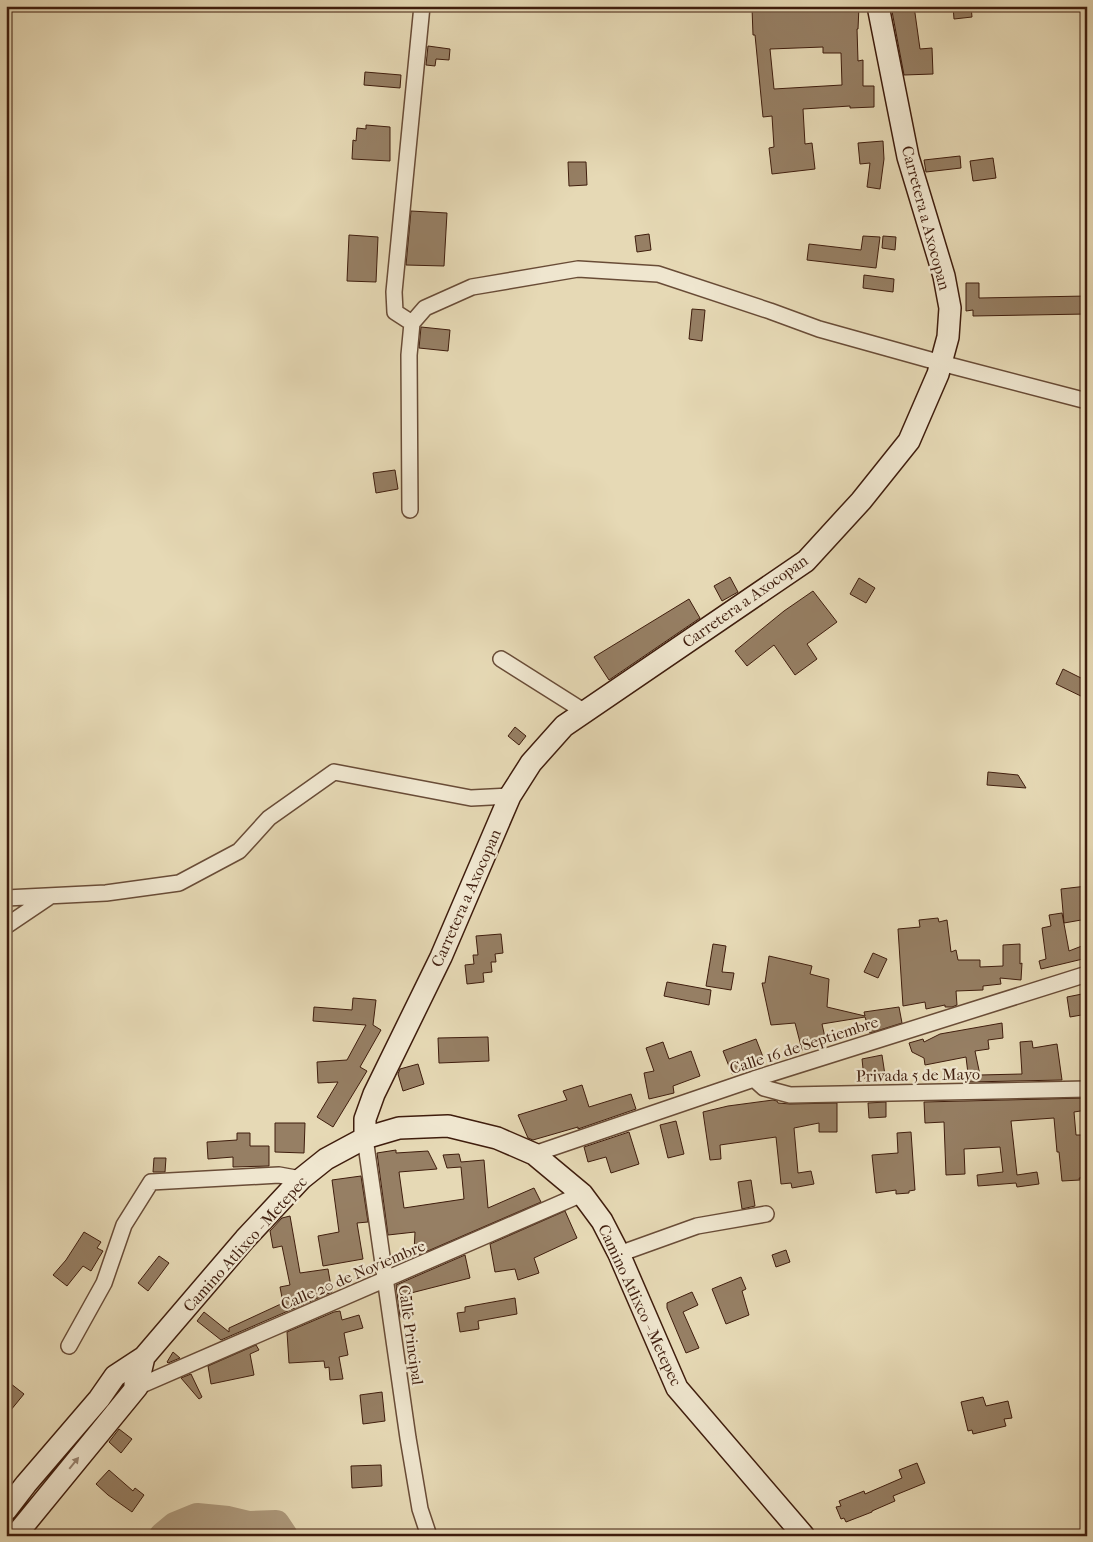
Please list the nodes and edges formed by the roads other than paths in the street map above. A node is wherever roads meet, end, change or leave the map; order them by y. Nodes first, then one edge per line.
1 (422, 6) edge
2 (878, 6) edge
3 (412, 323) junction
4 (940, 363) junction
5 (1087, 401) edge
6 (410, 510) dead end
7 (501, 659) dead end
8 (585, 712) junction
9 (510, 796) junction
10 (48, 896) junction
11 (6, 898) edge
12 (6, 926) edge
13 (1087, 974) edge
14 (754, 1079) junction
15 (1087, 1089) edge
16 (365, 1138) junction
17 (534, 1154) junction
18 (301, 1179) junction
19 (582, 1194) junction
20 (766, 1214) dead end
21 (620, 1254) junction
22 (385, 1280) junction
23 (69, 1346) dead end
24 (144, 1357) junction
25 (115, 1376) junction
26 (137, 1387) junction
27 (6, 1510) edge
28 (15, 1536) edge
29 (429, 1536) edge
30 (804, 1536) edge

1 - 3 street
2 - 4 main road, Carretera a Axocopan
3 - 4 street
3 - 6 street
4 - 5 street
4 - 8 main road, Carretera a Axocopan
7 - 8 street
8 - 9 main road, Carretera a Axocopan
9 - 10 street
9 - 16 main road, Carretera a Axocopan
10 - 11 street
10 - 12 street
13 - 14 street, Calle 16 de Septiembre
14 - 15 street, Privada 5 de Mayo
14 - 17 street, Calle 16 de Septiembre
16 - 17 main road, Camino Atlixco - Metepec
16 - 18 main road, Camino Atlixco - Metepec
16 - 22 street, Calle Principal
17 - 19 main road, Camino Atlixco - Metepec
18 - 23 street
18 - 24 main road, Camino Atlixco - Metepec
19 - 21 main road, Camino Atlixco - Metepec
19 - 22 street, Calle 20 de Noviembre
20 - 21 street
21 - 30 main road, Camino Atlixco - Metepec
22 - 26 street, Calle 20 de Noviembre
22 - 29 street, Calle Principal
24 - 25 main road, Camino Atlixco - Metepec
24 - 26 main road, Camino Atlixco - Metepec
25 - 26 street
25 - 27 main road, Camino Atlixco - Metepec
28 -> 26 main road, Camino Atlixco - Metepec

